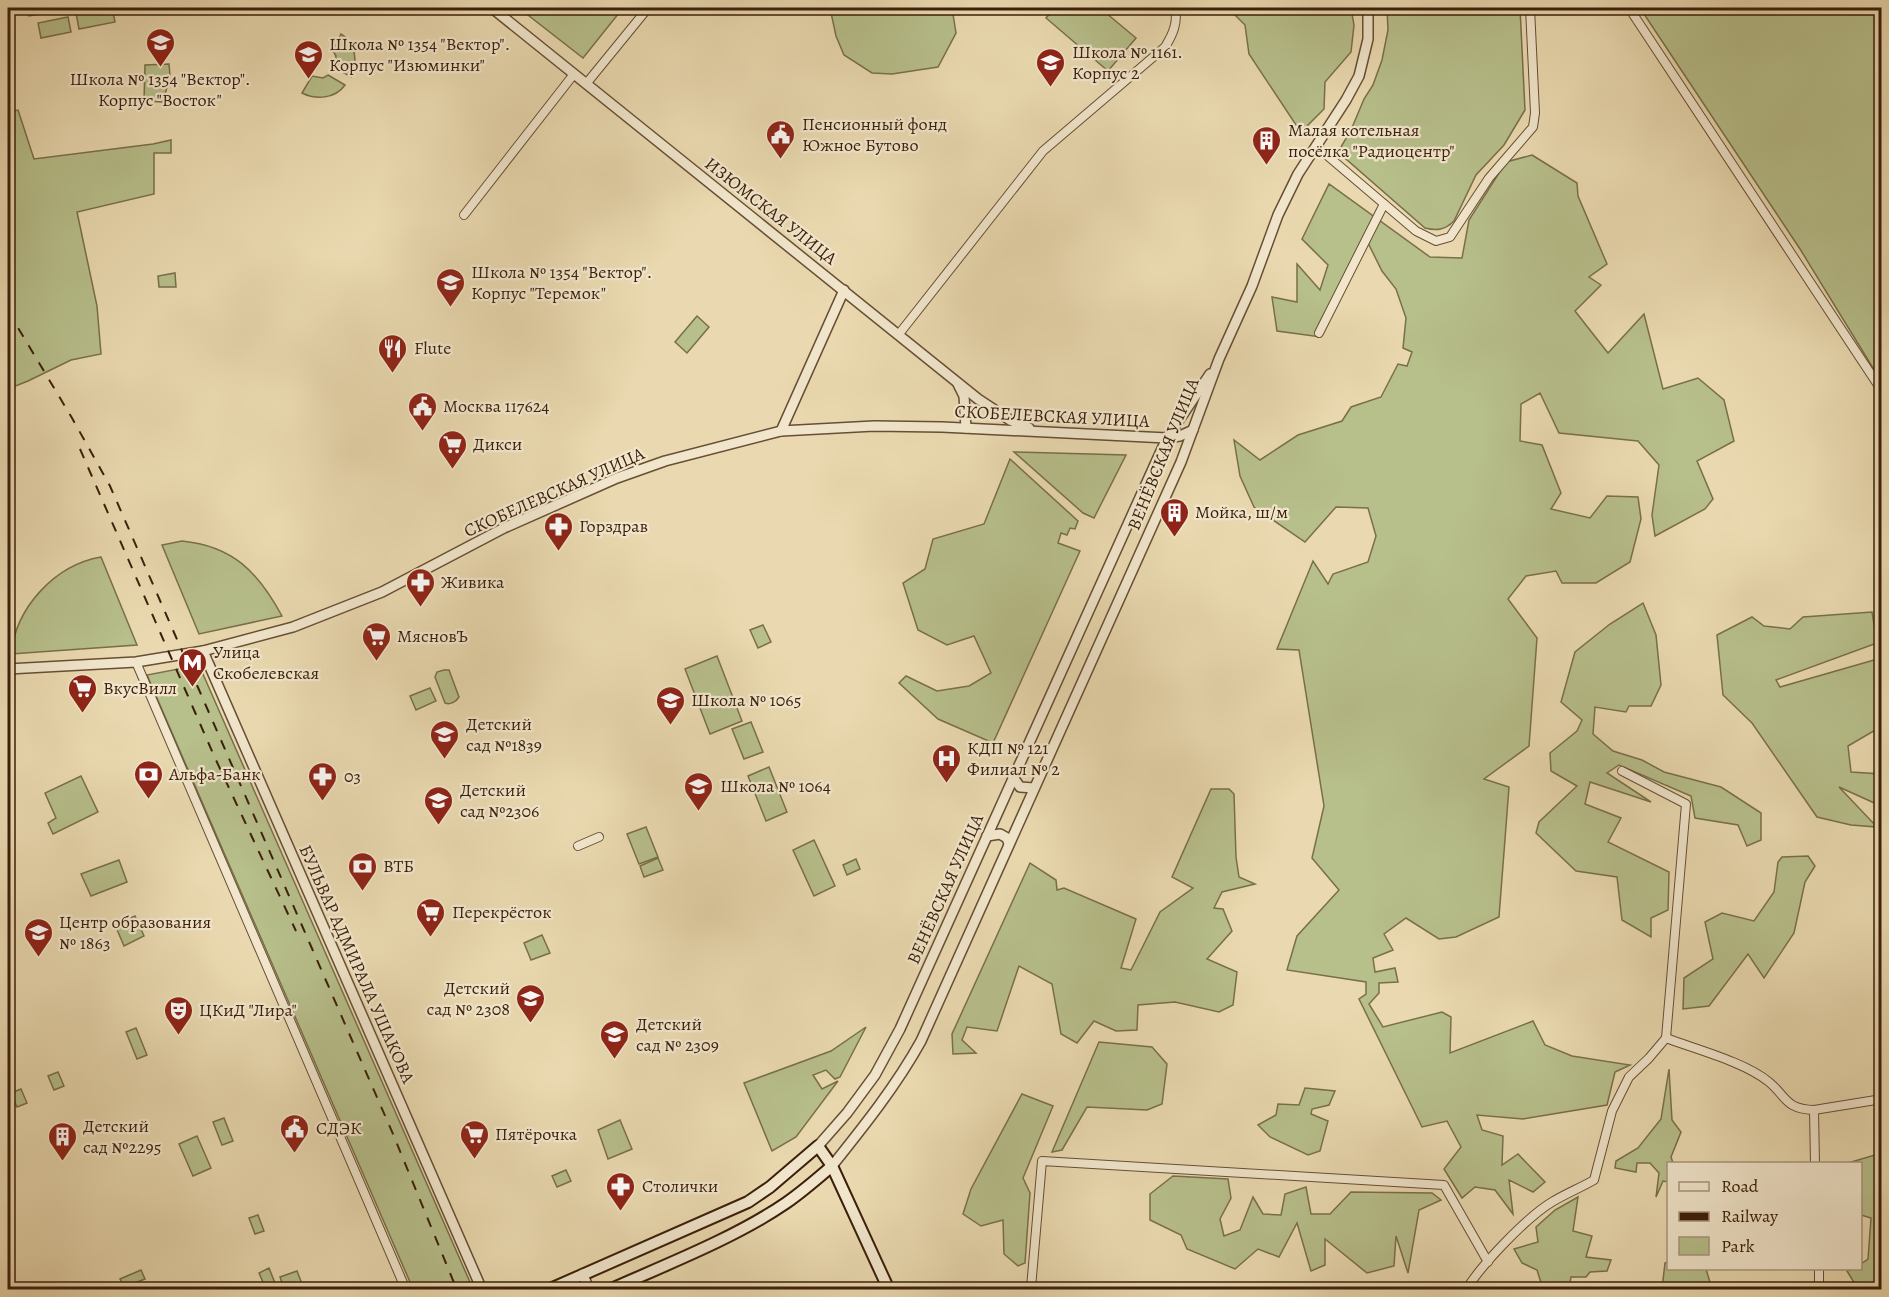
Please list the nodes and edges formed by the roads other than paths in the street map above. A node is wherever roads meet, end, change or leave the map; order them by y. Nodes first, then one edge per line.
1 (492, 8) edge
2 (648, 8) edge
3 (1175, 8) edge
4 (1368, 8) edge
5 (1530, 8) edge
6 (1629, 8) edge
7 (574, 74) junction
8 (586, 84) junction
9 (1316, 146) junction
10 (1384, 204) junction
11 (464, 215) dead end
12 (844, 290) junction
13 (1319, 333) dead end
14 (899, 334) junction
15 (1219, 359) junction
16 (956, 381) junction
17 (1881, 391) edge
18 (966, 428) junction
19 (1193, 430) junction
20 (781, 431) junction
21 (1037, 431) junction
22 (1138, 436) junction
23 (1167, 438) junction
24 (1156, 462) junction
25 (1181, 462) junction
26 (203, 651) junction
27 (136, 662) junction
28 (8, 669) edge
29 (1622, 771) dead end
30 (1013, 777) junction
31 (1034, 788) junction
32 (987, 836) junction
33 (598, 837) dead end
34 (1009, 844) junction
35 (578, 846) dead end
36 (1666, 1038) junction
37 (1881, 1099) edge
38 (1814, 1110) junction
39 (818, 1146) junction
40 (1815, 1162) edge
41 (832, 1166) junction
42 (1488, 1262) junction
43 (1819, 1270) edge
44 (583, 1274) junction
45 (406, 1290) edge
46 (482, 1290) edge
47 (548, 1290) edge
48 (589, 1290) edge
49 (609, 1290) edge
50 (889, 1290) edge
51 (1052, 1290) edge
52 (1466, 1290) edge
53 (1819, 1290) edge

1 - 7 street, ИЗЮМСКАЯ УЛИЦА
2 - 8 street
3 - 14 street
4 - 9 street, ВЕНЁВСКАЯ УЛИЦА
5 - 10 street
6 - 17 street
7 - 8 street, ИЗЮМСКАЯ УЛИЦА
7 - 11 street
8 - 12 street, ИЗЮМСКАЯ УЛИЦА
9 - 10 street
9 - 15 street, ВЕНЁВСКАЯ УЛИЦА
10 - 13 street
12 - 14 street, ИЗЮМСКАЯ УЛИЦА
12 - 20 street
14 - 16 street, ИЗЮМСКАЯ УЛИЦА
15 - 19 street, ВЕНЁВСКАЯ УЛИЦА
15 - 23 street, ВЕНЁВСКАЯ УЛИЦА
16 - 18 street
16 - 21 street, ИЗЮМСКАЯ УЛИЦА
18 - 20 street, СКОБЕЛЕВСКАЯ УЛИЦА
18 - 21 street, СКОБЕЛЕВСКАЯ УЛИЦА
19 - 23 street
19 - 25 street, ВЕНЁВСКАЯ УЛИЦА
20 - 26 street, СКОБЕЛЕВСКАЯ УЛИЦА
21 - 22 street, СКОБЕЛЕВСКАЯ УЛИЦА
22 - 23 street, СКОБЕЛЕВСКАЯ УЛИЦА
22 - 24 street
23 - 24 street, ВЕНЁВСКАЯ УЛИЦА
23 - 25 street
24 - 30 street, ВЕНЁВСКАЯ УЛИЦА
25 - 31 street, ВЕНЁВСКАЯ УЛИЦА
26 - 27 street, СКОБЕЛЕВСКАЯ УЛИЦА
26 - 46 street, БУЛЬВАР АДМИРАЛА УШАКОВА
27 - 28 street, СКОБЕЛЕВСКАЯ УЛИЦА
27 - 45 street
29 - 36 street
30 - 31 street
30 - 32 street, ВЕНЁВСКАЯ УЛИЦА
31 - 34 street, ВЕНЁВСКАЯ УЛИЦА
32 - 34 street
32 - 39 street, ВЕНЁВСКАЯ УЛИЦА
33 - 35 street
34 - 41 street, ВЕНЁВСКАЯ УЛИЦА
36 - 38 street
36 - 42 street
37 - 38 street
38 - 40 street
39 - 41 main road
39 - 44 main road, ВЕНЁВСКАЯ УЛИЦА
41 - 49 main road, ВЕНЁВСКАЯ УЛИЦА
41 - 50 main road
42 - 51 street
42 - 52 street
43 - 53 street
44 - 47 main road, ВЕНЁВСКАЯ УЛИЦА
44 - 48 street

